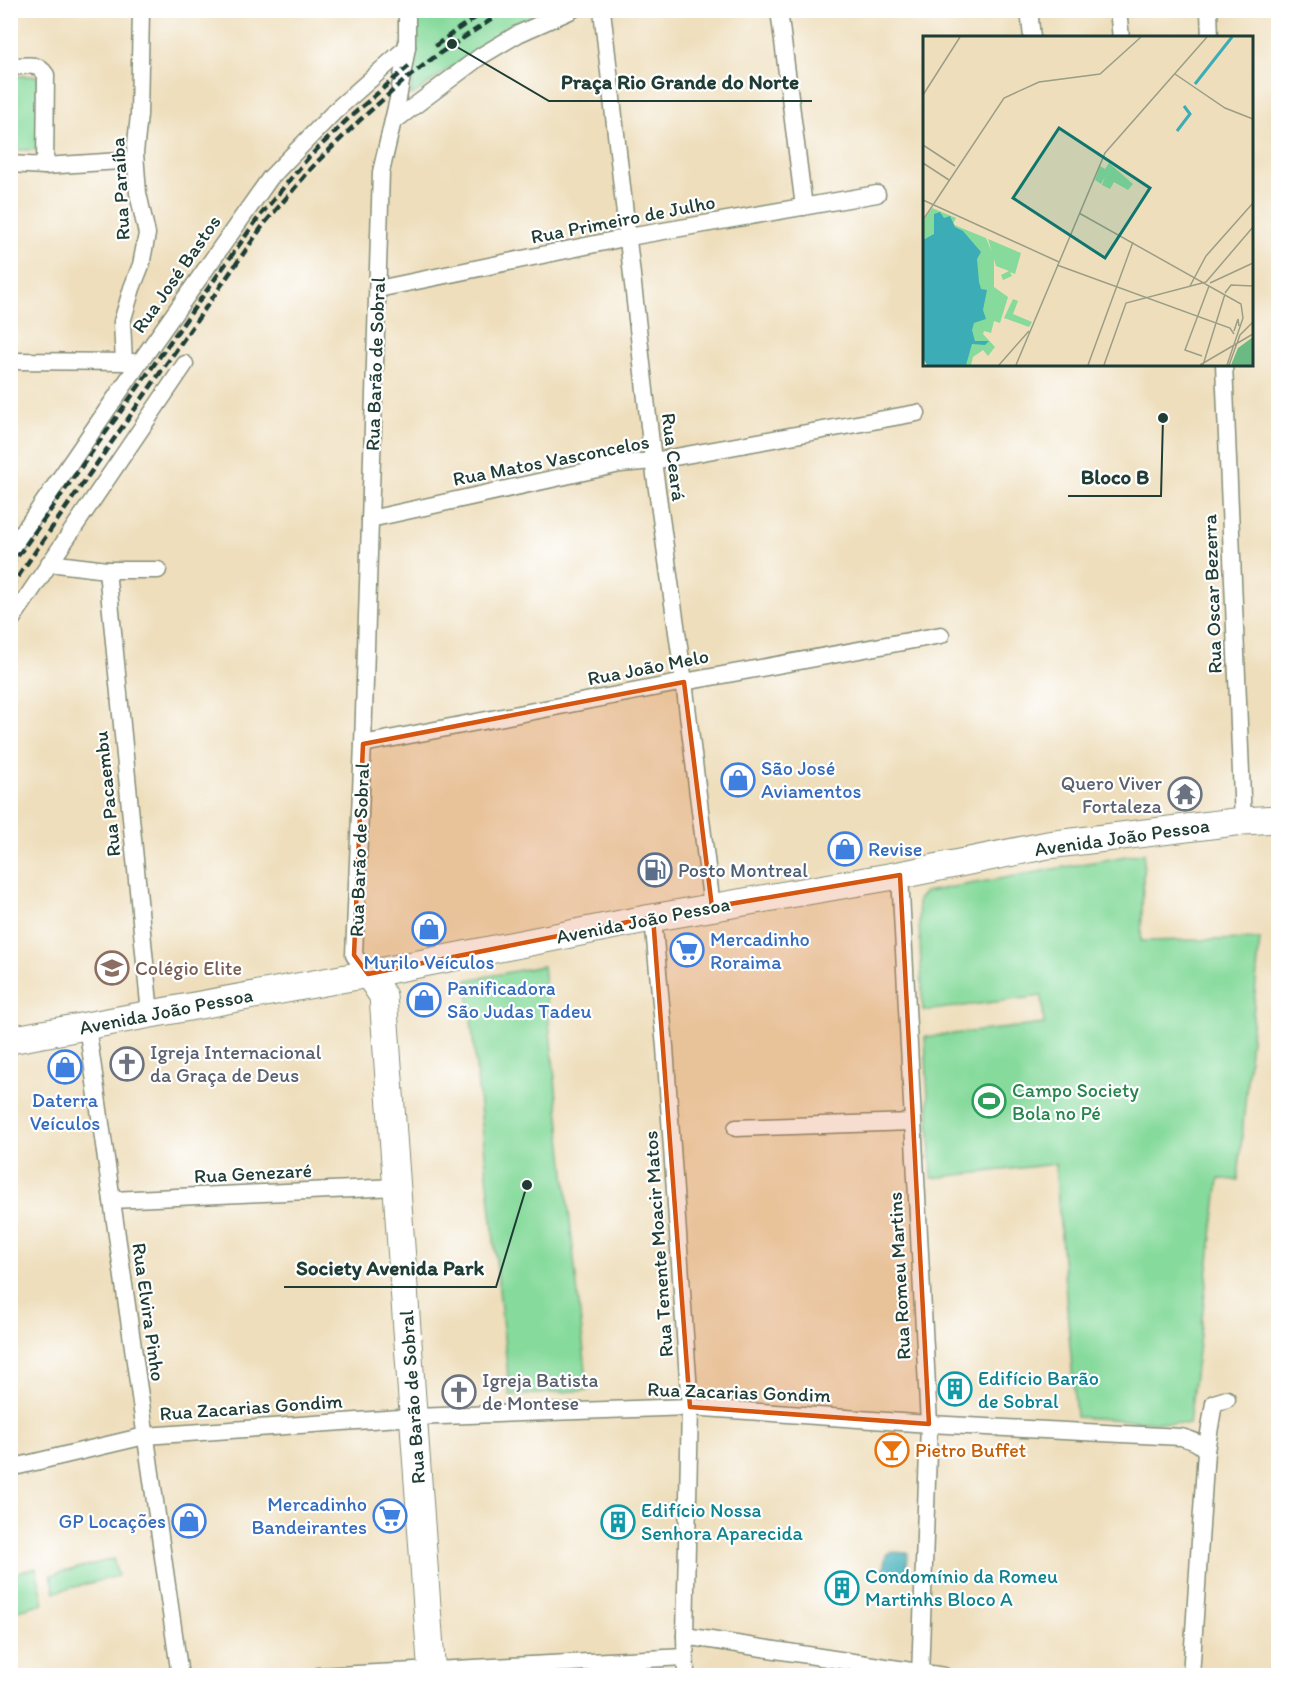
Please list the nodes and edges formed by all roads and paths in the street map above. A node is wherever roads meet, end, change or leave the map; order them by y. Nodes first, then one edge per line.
1 (141, 10) edge
2 (408, 10) edge
3 (572, 10) edge
4 (602, 10) edge
5 (779, 10) edge
6 (1032, 10) edge
7 (1118, 10) edge
8 (1209, 10) edge
9 (1032, 36) edge
10 (1121, 36) edge
11 (1210, 36) edge
12 (407, 47) junction
13 (10, 67) edge
14 (393, 122) junction
15 (135, 160) junction
16 (10, 164) edge
17 (45, 166) junction
18 (877, 194) dead end
19 (804, 207) junction
20 (629, 237) junction
21 (378, 289) junction
22 (10, 361) edge
23 (132, 362) junction
24 (184, 364) dead end
25 (1224, 366) edge
26 (917, 413) dead end
27 (653, 461) junction
28 (370, 519) junction
29 (10, 551) edge
30 (49, 563) junction
31 (107, 570) junction
32 (158, 570) dead end
33 (10, 622) edge
34 (941, 635) dead end
35 (684, 682) junction
36 (363, 744) junction
37 (1278, 819) edge
38 (1243, 821) junction
39 (900, 874) junction
40 (712, 907) junction
41 (653, 918) junction
42 (368, 974) junction
43 (150, 1014) junction
44 (87, 1026) junction
45 (10, 1040) edge
46 (912, 1122) junction
47 (736, 1128) dead end
48 (397, 1187) junction
49 (112, 1200) junction
50 (1227, 1399) dead end
51 (690, 1407) junction
52 (414, 1417) junction
53 (929, 1424) junction
54 (145, 1436) junction
55 (1206, 1451) junction
56 (10, 1468) edge
57 (685, 1636) junction
58 (685, 1657) junction
59 (432, 1672) edge
60 (921, 1674) edge
61 (180, 1676) edge
62 (318, 1676) edge
63 (686, 1676) edge
64 (944, 1676) edge
65 (1191, 1676) edge

1 - 15 street, Rua Paraíba
2 - 12 street, Rua Barão de Sobral
3 - 14 street
4 - 20 street, Rua Ceará
5 - 19 street
6 - 9 street
7 - 10 street
8 - 11 street
12 - 14 street, Rua Barão de Sobral
12 - 23 street, Rua José Bastos
13 - 17 street
14 - 21 street, Rua Barão de Sobral
15 - 17 street
15 - 23 street, Rua Paraíba
16 - 17 street
18 - 19 street, Rua Primeiro de Julho
19 - 20 street, Rua Primeiro de Julho
20 - 21 street, Rua Primeiro de Julho
20 - 27 street, Rua Ceará
21 - 28 street, Rua Barão de Sobral
22 - 23 street
23 - 29 street, Rua José Bastos
24 - 30 street
25 - 38 street, Rua Oscar Bezerra
26 - 27 street, Rua Matos Vasconcelos
27 - 28 street, Rua Matos Vasconcelos
27 - 35 street, Rua Ceará
28 - 36 street, Rua Barão de Sobral
30 - 31 street
30 - 33 street
31 - 32 street
31 - 43 street, Rua Pacaembu
34 - 35 street, Rua João Melo
35 - 36 street, Rua João Melo
35 - 40 street, Rua Ceará
36 - 42 street, Rua Barão de Sobral
37 - 38 main road, Avenida João Pessoa
38 - 39 main road, Avenida João Pessoa
39 - 40 main road, Avenida João Pessoa
39 - 46 street, Rua Romeu Martins
40 - 41 main road, Avenida João Pessoa
41 - 42 main road, Avenida João Pessoa
41 - 51 street, Rua Tenente Moacir Matos
42 - 43 main road, Avenida João Pessoa
42 - 48 main road, Rua Barão de Sobral
43 - 44 main road, Avenida João Pessoa
44 - 45 main road, Avenida João Pessoa
44 - 49 street, Rua Elvira Pinho
46 - 47 street
46 - 53 street, Rua Romeu Martins
48 - 49 street, Rua Genezaré
48 - 52 main road, Rua Barão de Sobral
49 - 54 street, Rua Elvira Pinho
50 - 55 street
51 - 52 street, Rua Zacarias Gondim
51 - 53 street, Rua Zacarias Gondim
51 - 57 street, Rua Tenente Moacir Matos
52 - 54 street, Rua Zacarias Gondim
52 - 59 main road, Rua Barão de Sobral
53 - 55 street, Rua Zacarias Gondim
53 - 60 street, Rua Romeu Martins
54 - 56 street, Rua Zacarias Gondim
54 - 61 street, Rua Elvira Pinho
55 - 65 street
57 - 58 street, Rua Tenente Moacir Matos
57 - 60 street
58 - 59 street
58 - 63 street, Rua Tenente Moacir Matos
59 - 62 street
60 - 64 street

